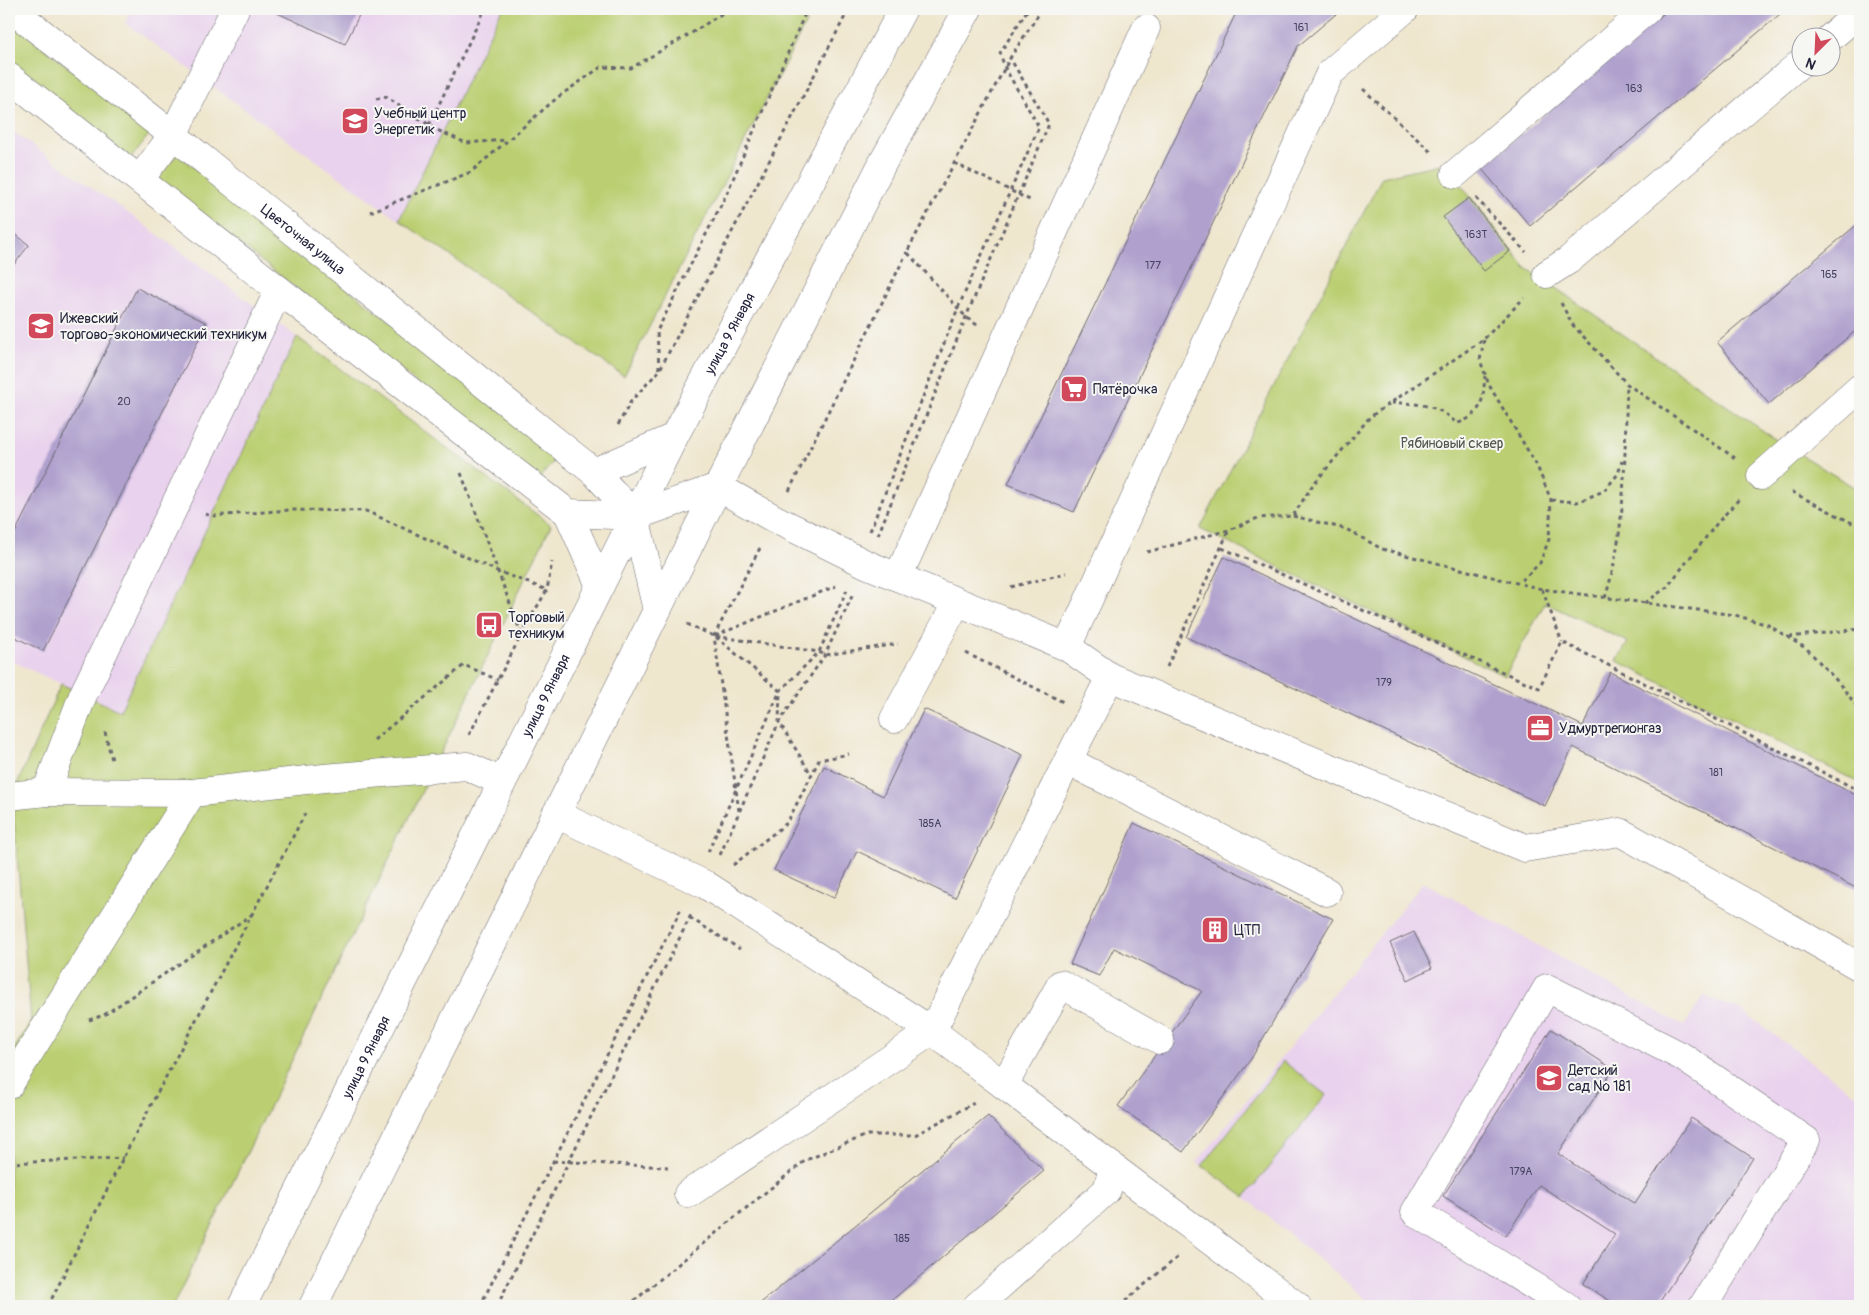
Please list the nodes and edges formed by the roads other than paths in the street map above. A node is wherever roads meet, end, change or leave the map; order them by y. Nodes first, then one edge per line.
1 (11, 9) edge
2 (903, 9) edge
3 (968, 9) edge
4 (1405, 9) edge
5 (1648, 9) edge
6 (1860, 12) edge
7 (231, 22) edge
8 (1146, 28) dead end
9 (1842, 28) edge
10 (1792, 70) edge
11 (9, 77) edge
12 (173, 135) junction
13 (1455, 174) dead end
14 (140, 179) junction
15 (1547, 274) road end
16 (279, 290) junction
17 (1860, 388) edge
18 (674, 437) junction
19 (594, 472) junction
20 (1761, 476) road end
21 (718, 488) junction
22 (568, 513) junction
23 (635, 516) junction
24 (898, 577) junction
25 (600, 586) junction
26 (957, 602) junction
27 (657, 610) junction
28 (1066, 647) junction
29 (1110, 677) junction
30 (894, 719) dead end
31 (1068, 761) junction
32 (502, 782) junction
33 (46, 792) junction
34 (192, 793) junction
35 (9, 796) edge
36 (556, 814) junction
37 (1327, 892) dead end
38 (1860, 967) edge
39 (932, 1031) junction
40 (1160, 1040) dead end
41 (9, 1085) edge
42 (1004, 1085) junction
43 (1113, 1167) junction
44 (688, 1194) dead end
45 (1558, 1304) edge
46 (242, 1306) edge
47 (313, 1306) edge
48 (977, 1306) edge
49 (1296, 1306) edge
50 (1703, 1306) edge

1 - 12 main road, Цветочная улица
2 - 18 main road, улица 9 Января
3 - 21 main road
4 - 28 main road
5 - 13 main road
6 - 9 main road
7 - 12 main road
8 - 24 main road
10 - 15 main road
11 - 14 main road
12 - 14 main road
12 - 19 main road, Цветочная улица
14 - 16 main road
16 - 22 main road
16 - 33 main road
17 - 20 main road
18 - 19 main road
18 - 23 main road, улица 9 Января
19 - 23 main road, Цветочная улица
21 - 23 main road
21 - 24 main road
21 - 27 main road
22 - 23 main road
22 - 25 main road
23 - 25 main road, улица 9 Января
23 - 27 main road
24 - 26 main road
25 - 32 main road, улица 9 Января
26 - 28 main road
26 - 30 main road
27 - 36 main road
28 - 29 main road
29 - 31 main road
29 - 38 main road
31 - 37 main road
31 - 39 main road
32 - 34 main road
32 - 46 main road, улица 9 Января
33 - 34 main road
33 - 35 main road
34 - 41 main road
36 - 39 main road
36 - 47 main road
39 - 42 main road
39 - 44 main road
40 - 42 main road
42 - 43 main road
43 - 48 main road
43 - 49 main road
45 - 50 main road

